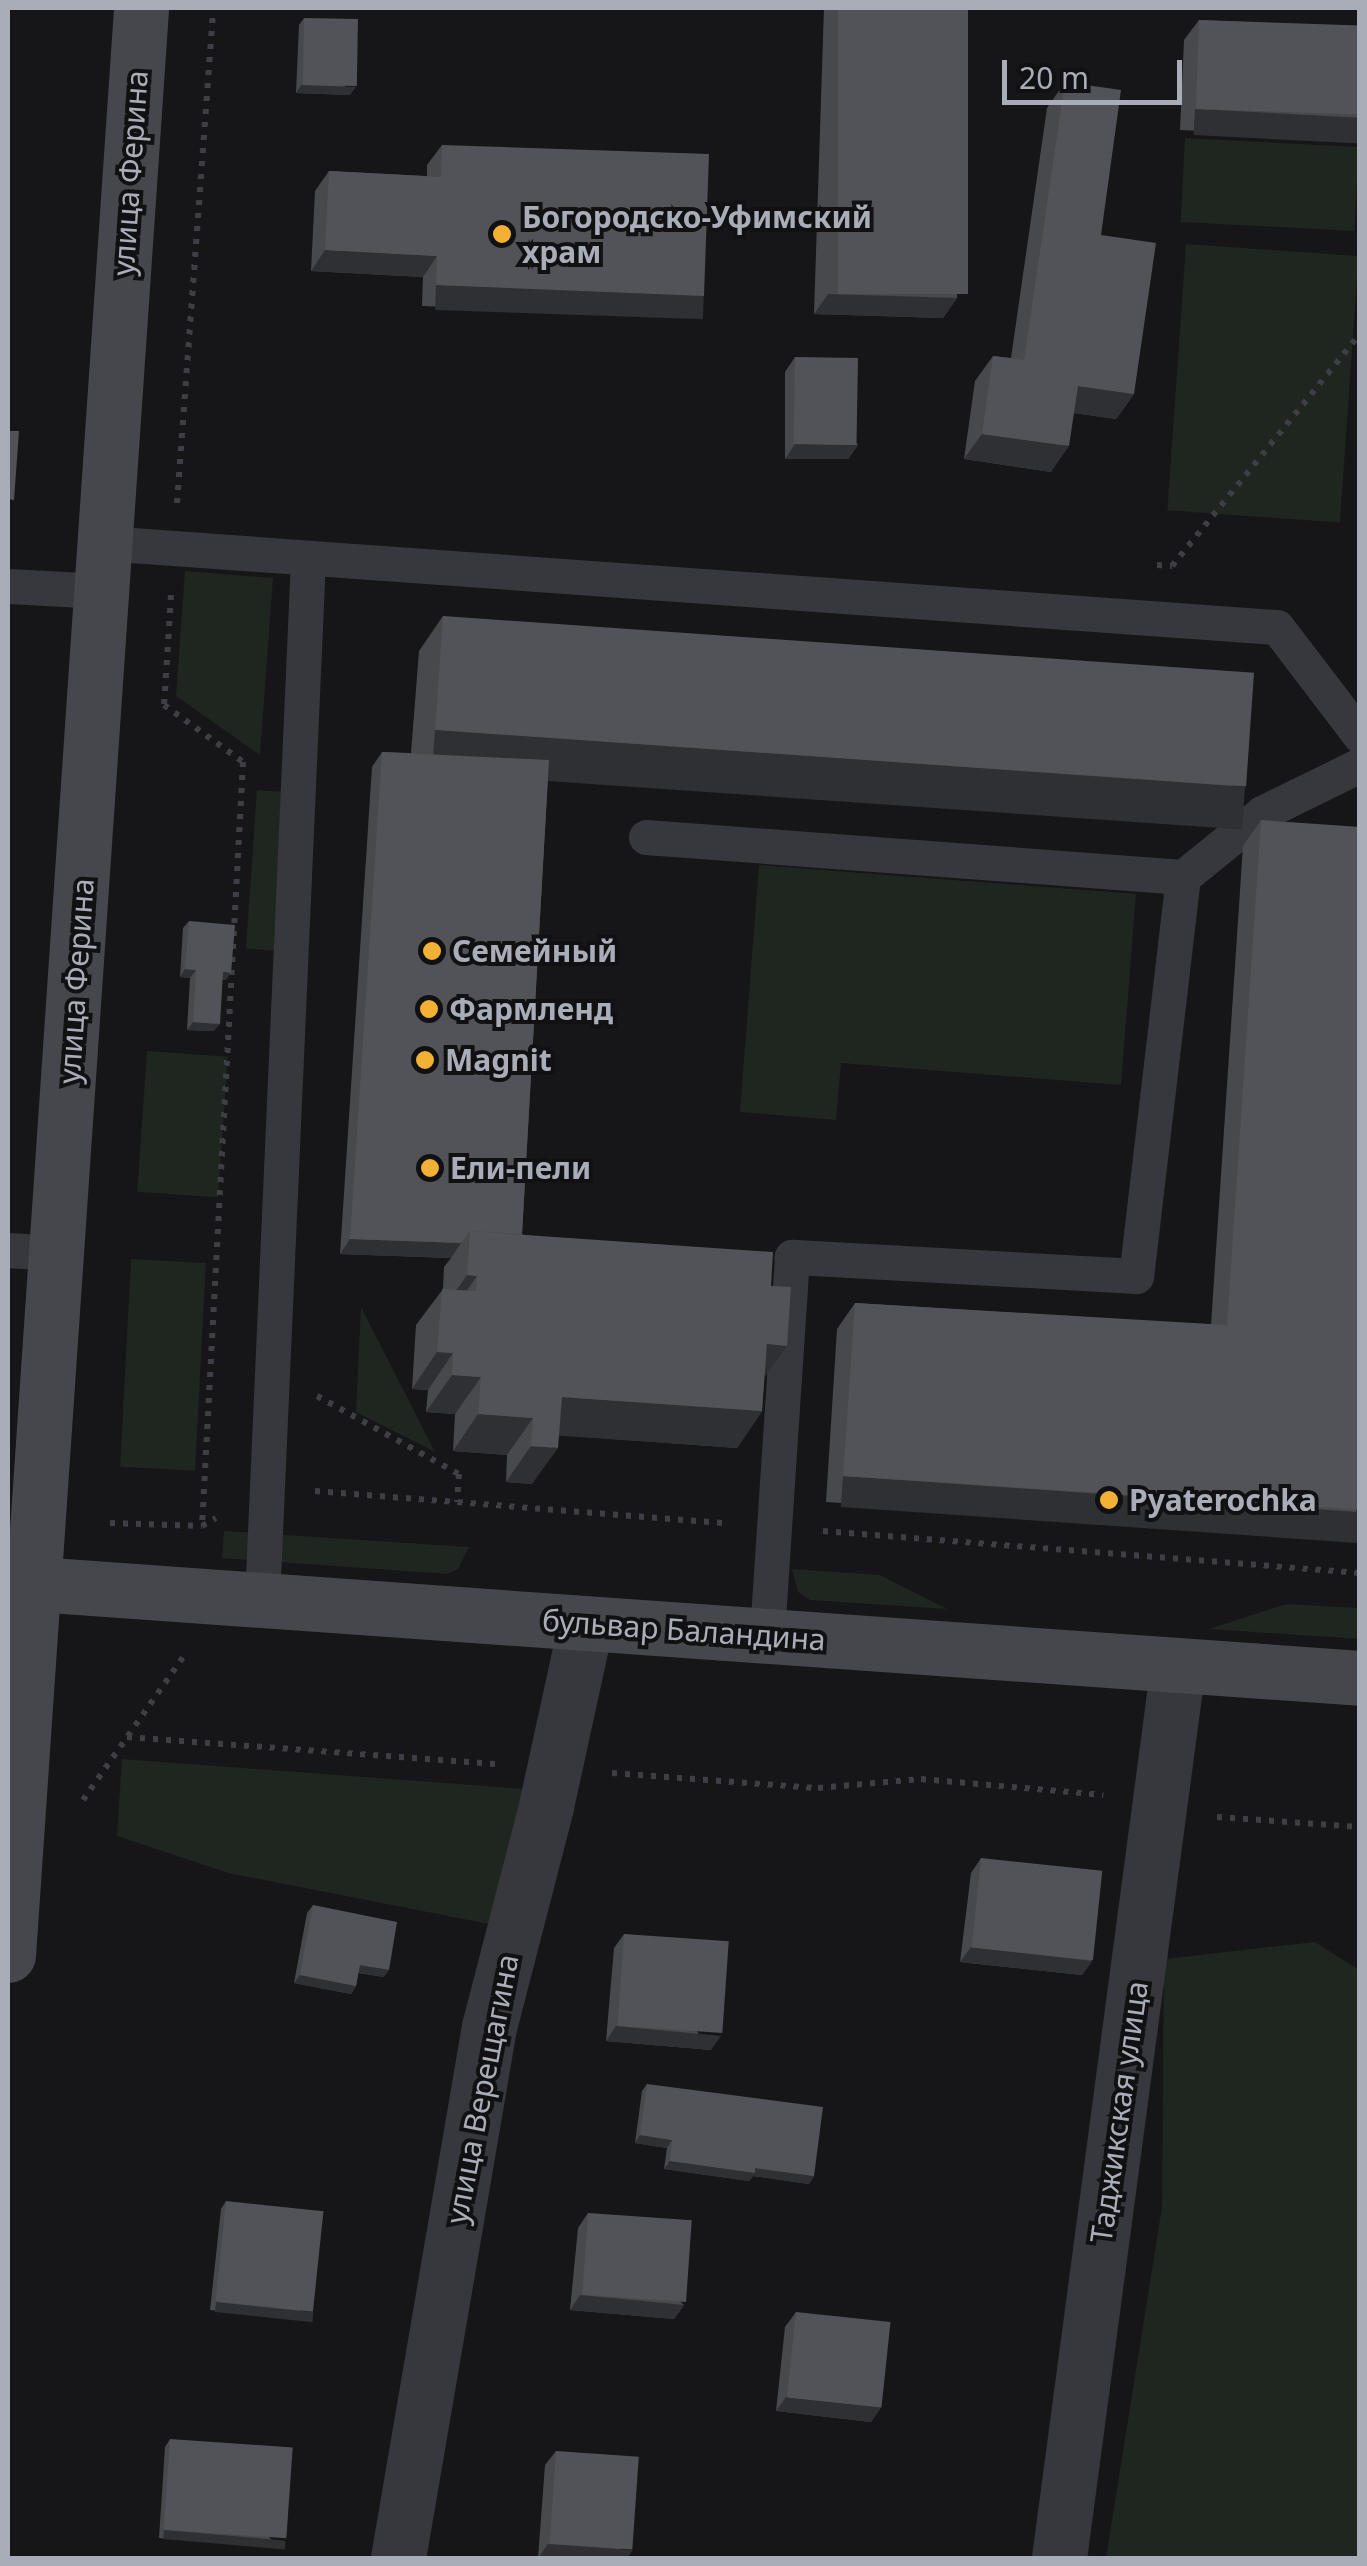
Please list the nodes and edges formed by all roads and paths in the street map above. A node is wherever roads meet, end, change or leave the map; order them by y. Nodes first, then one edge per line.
1 (141, 8) edge
2 (213, 8) edge
3 (1360, 334) edge
4 (174, 549) junction
5 (308, 560) junction
6 (1172, 566) dead end
7 (103, 567) junction
8 (8, 586) edge
9 (1360, 736) edge
10 (1360, 765) edge
11 (646, 837) dead end
12 (1183, 877) junction
13 (32, 1252) edge
14 (272, 1371) junction
15 (457, 1502) dead end
16 (202, 1526) dead end
17 (21, 1583) edge
18 (262, 1600) junction
19 (586, 1623) junction
20 (767, 1636) junction
21 (188, 1650) dead end
22 (1178, 1665) junction
23 (1360, 1678) edge
24 (128, 1737) junction
25 (554, 1768) junction
26 (82, 1800) dead end
27 (1159, 1813) junction
28 (1360, 1826) edge
29 (8, 1955) edge
30 (398, 2558) edge
31 (1059, 2558) edge

1 - 7 main road, улица Ферина
2 - 4 path
3 - 6 path
4 - 5 lane
4 - 7 lane
4 - 16 path
5 - 9 lane
5 - 14 lane
7 - 8 lane
7 - 13 main road, улица Ферина
10 - 12 lane
11 - 12 lane
12 - 20 lane
13 - 17 main road, улица Ферина
14 - 15 path
14 - 18 lane
17 - 18 main road, бульвар Баландина
17 - 29 main road, улица Ферина
18 - 19 main road, бульвар Баландина
19 - 20 main road, бульвар Баландина
19 - 25 street, улица Верещагина
20 - 22 main road, бульвар Баландина
21 - 24 path
22 - 23 main road, бульвар Баландина
22 - 27 street, Таджикская улица
24 - 25 path
24 - 26 path
25 - 27 path
25 - 30 street, улица Верещагина
27 - 28 path
27 - 31 street, Таджикская улица

